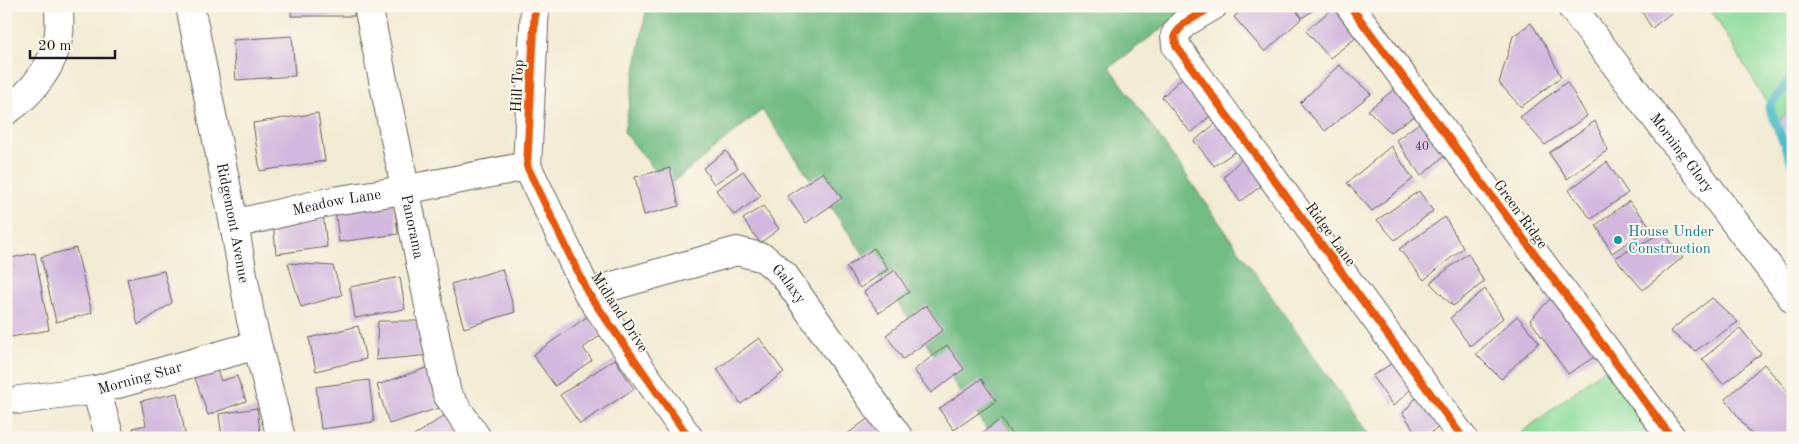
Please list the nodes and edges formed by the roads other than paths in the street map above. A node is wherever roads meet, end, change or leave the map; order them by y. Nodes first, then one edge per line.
1 (59, 6) edge
2 (190, 6) edge
3 (368, 6) edge
4 (535, 6) edge
5 (1213, 6) edge
6 (1350, 6) edge
7 (1570, 6) edge
8 (6, 111) edge
9 (527, 166) junction
10 (404, 190) junction
11 (234, 224) junction
12 (588, 292) junction
13 (1793, 299) edge
14 (257, 345) junction
15 (96, 390) junction
16 (20, 400) dead end
17 (110, 438) edge
18 (281, 438) edge
19 (477, 438) edge
20 (689, 438) edge
21 (899, 438) edge
22 (1463, 438) edge
23 (1672, 438) edge

1 - 8 street
2 - 11 street, Ridgemont Avenue
3 - 10 street, Panorama
4 - 9 street, Hill Top
5 - 22 street, Ridge Lane
6 - 23 street, Green Ridge
7 - 13 street, Morning Glory
9 - 10 street, Meadow Lane
9 - 12 street, Midland Drive
10 - 11 street, Meadow Lane
10 - 19 street, Panorama
11 - 14 street, Ridgemont Avenue
12 - 20 street, Midland Drive
12 - 21 street, Galaxy
14 - 15 street, Morning Star
14 - 18 street, Ridgemont Avenue
15 - 16 street, Morning Star
15 - 17 street

